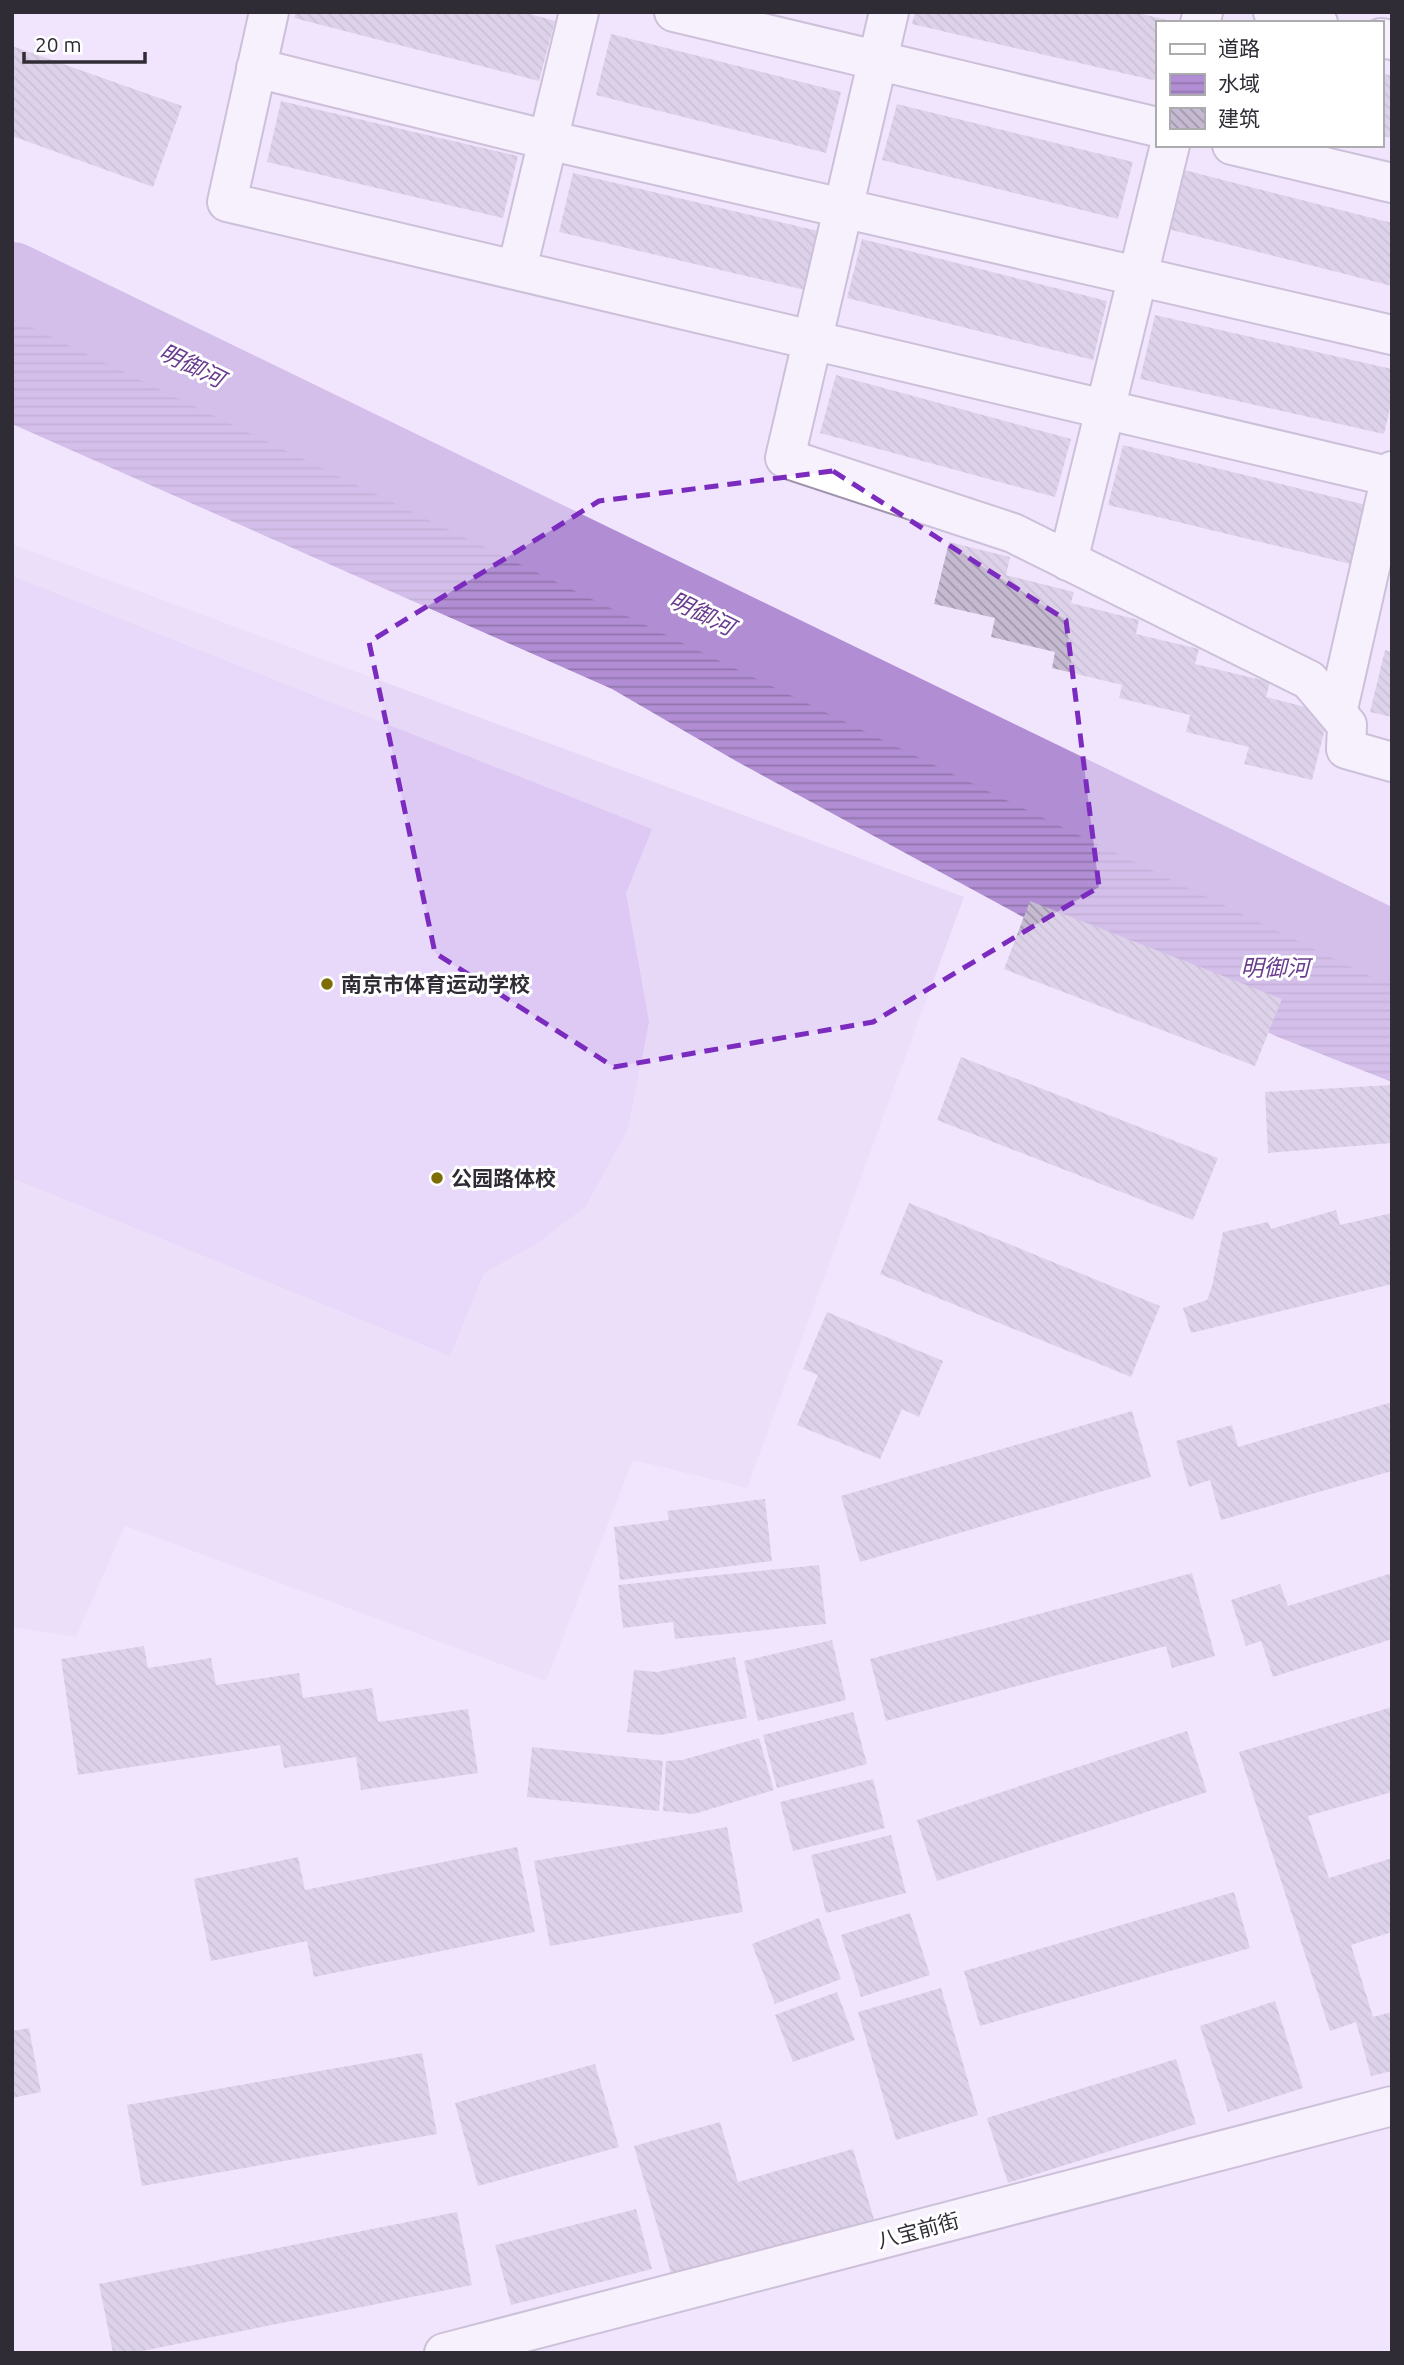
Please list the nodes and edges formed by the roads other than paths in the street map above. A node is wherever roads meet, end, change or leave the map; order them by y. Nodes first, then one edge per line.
1 (269, 12) edge
2 (579, 12) edge
3 (674, 12) edge
4 (889, 12) edge
5 (1273, 12) edge
6 (1310, 21) edge
7 (877, 61) junction
8 (256, 68) junction
9 (1156, 127) edge
10 (548, 140) junction
11 (1170, 147) edge
12 (1240, 147) edge
13 (1392, 183) edge
14 (844, 209) junction
15 (517, 269) junction
16 (1138, 276) junction
17 (1392, 335) edge
18 (814, 341) junction
19 (1105, 410) junction
20 (1391, 475) edge
21 (1068, 561) junction
22 (1337, 713) junction
23 (1392, 762) edge
24 (1392, 2106) edge
25 (443, 2353) edge

1 - 8 street
2 - 10 street
3 - 7 street
4 - 7 street
5 - 6 street
7 - 9 street
7 - 14 street
8 - 10 street
8 - 15 street
10 - 14 street
10 - 15 street
11 - 16 street
12 - 13 street
14 - 16 street
14 - 18 street
15 - 18 street
16 - 17 street
16 - 19 street
18 - 19 street
18 - 21 street
19 - 20 street
19 - 21 street
20 - 22 street
21 - 22 street
22 - 23 street
24 - 25 street, 八宝前街

